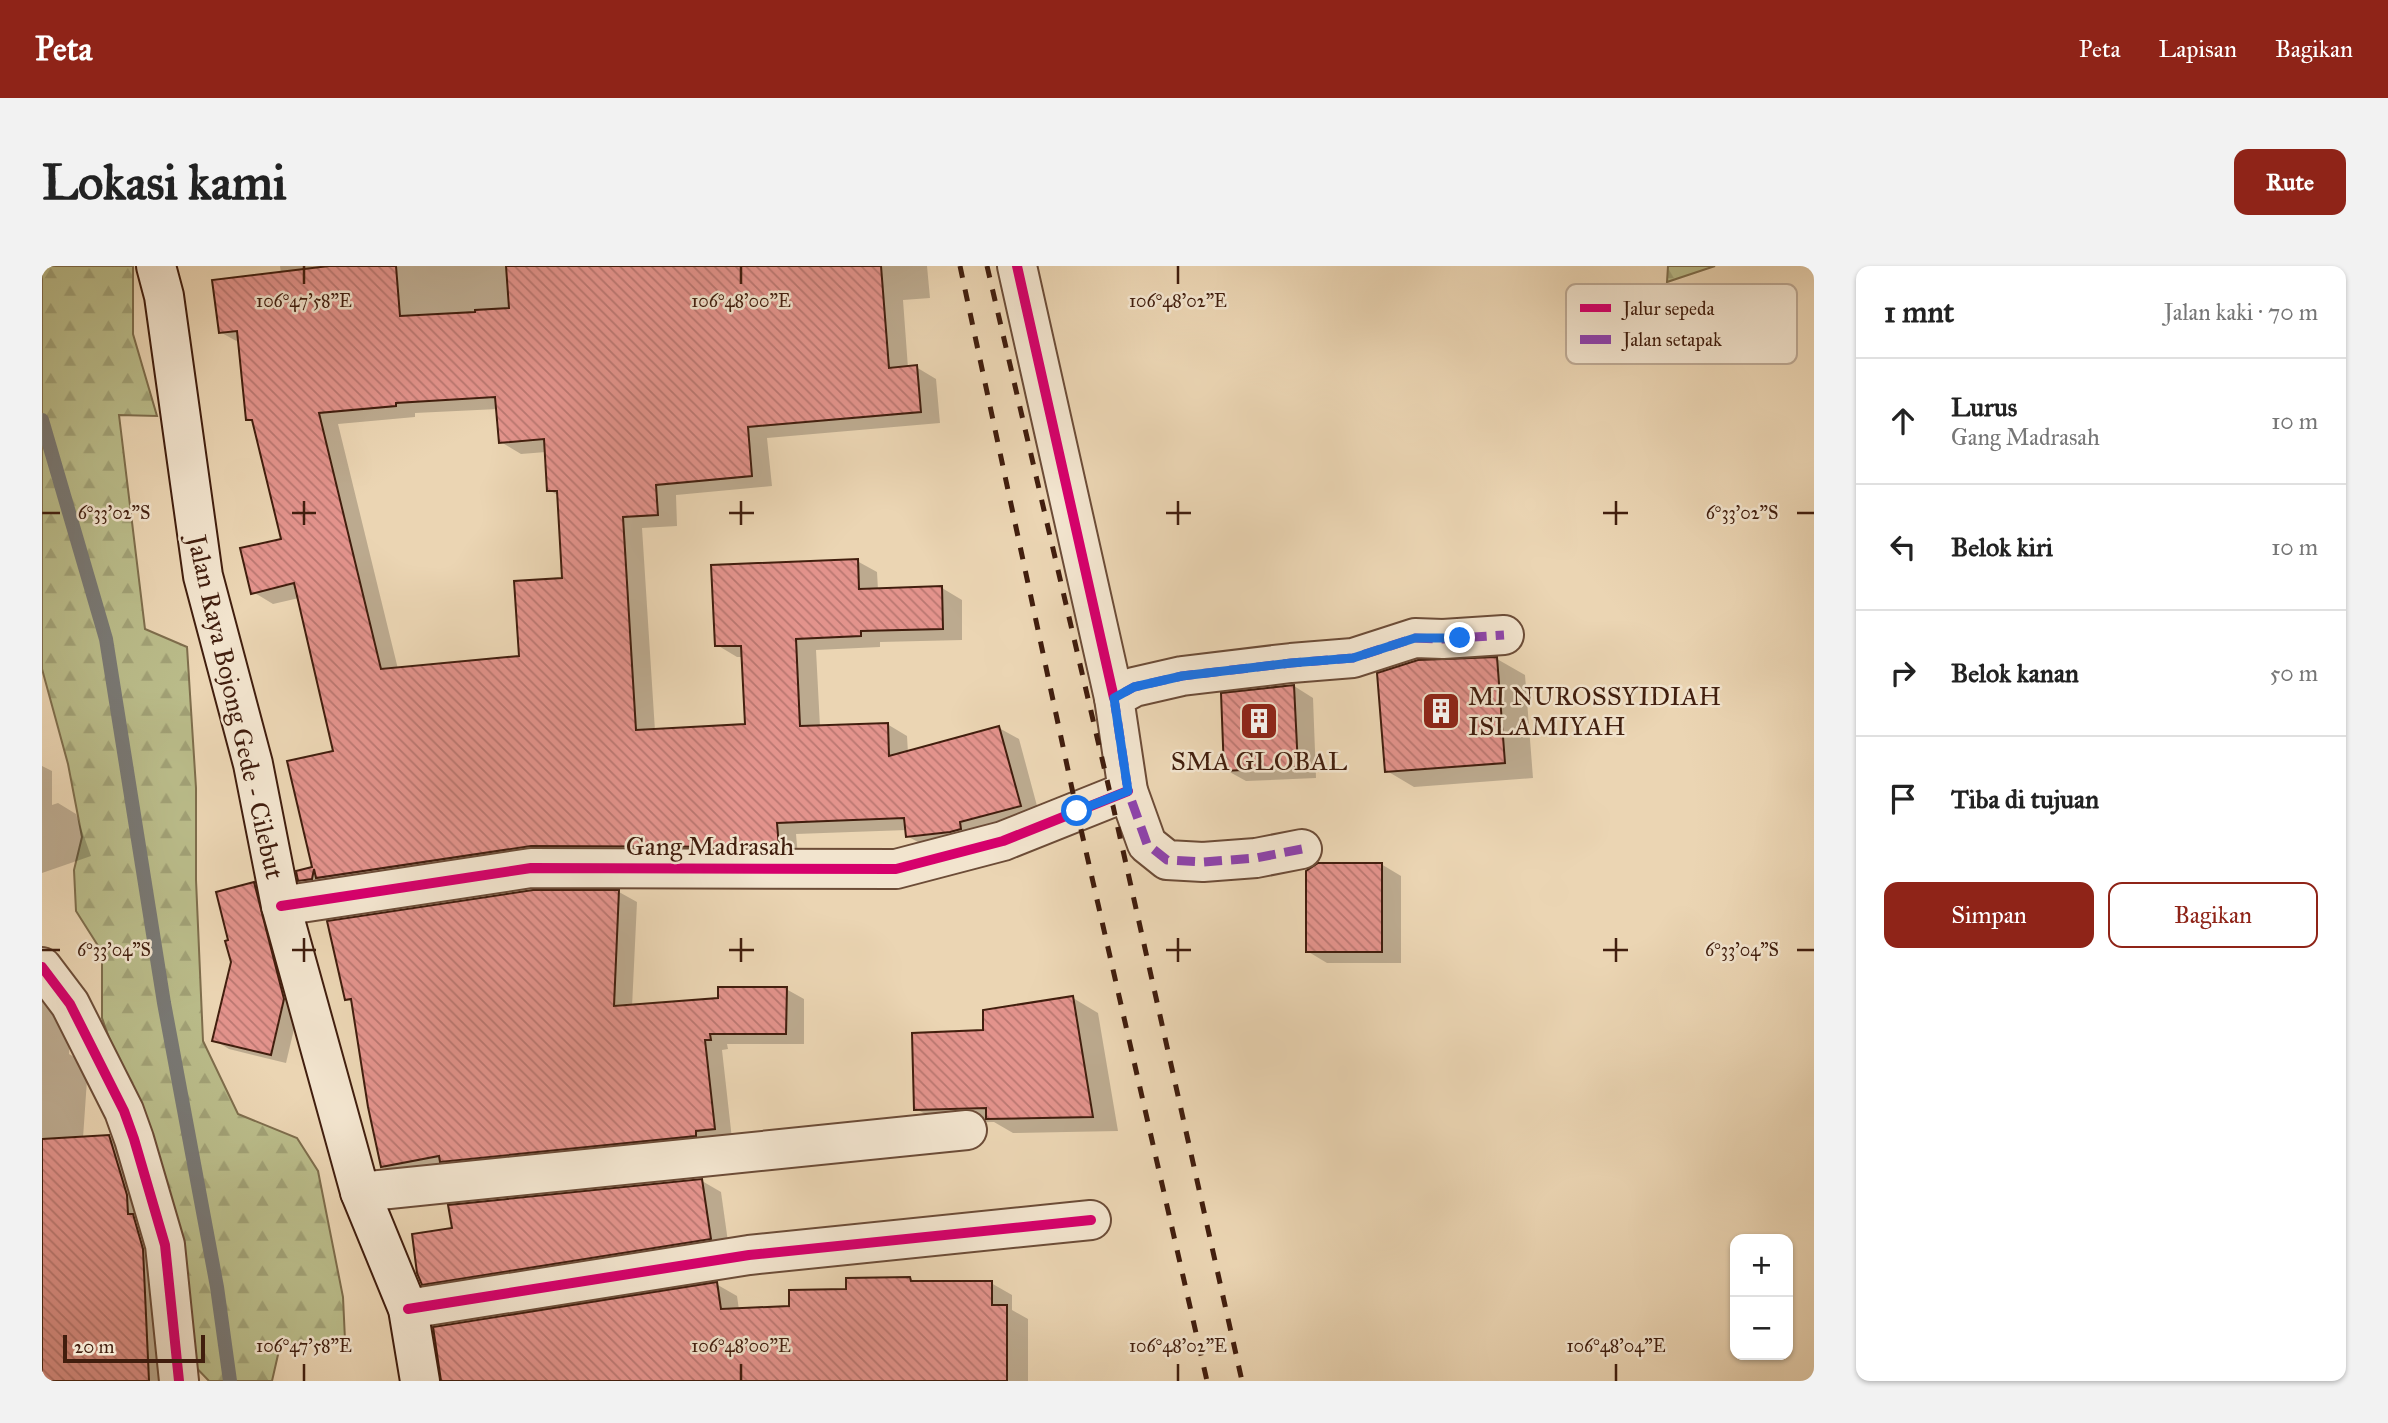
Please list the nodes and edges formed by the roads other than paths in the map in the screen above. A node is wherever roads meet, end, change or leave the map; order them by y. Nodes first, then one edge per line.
1 (156, 266) edge
2 (1017, 266) edge
3 (1504, 635) dead end
4 (1114, 698) junction
5 (1128, 791) junction
6 (1302, 849) dead end
7 (281, 906) junction
8 (42, 967) edge
9 (967, 1130) dead end
10 (360, 1192) junction
11 (1091, 1220) dead end
12 (408, 1309) junction
13 (179, 1381) edge
14 (421, 1381) edge

1 - 7 street, Jalan Raya Bojong Gede - Cilebut
2 - 4 street
3 - 4 street
4 - 5 street
5 - 6 street
5 - 7 street, Gang Madrasah
7 - 10 street, Jalan Raya Bojong Gede - Cilebut
8 - 13 street
9 - 10 street
10 - 12 street, Jalan Raya Bojong Gede - Cilebut
11 - 12 street
12 - 14 street, Jalan Raya Bojong Gede - Cilebut

